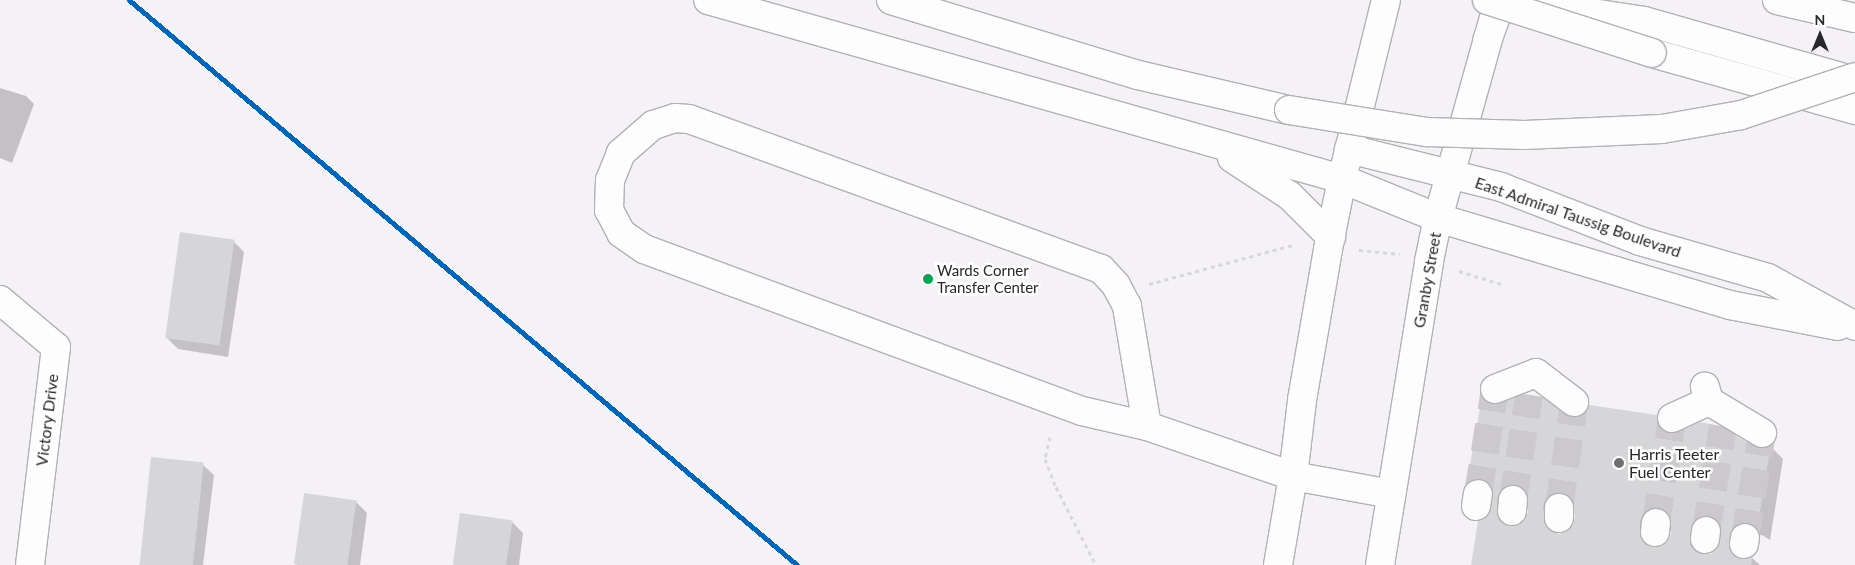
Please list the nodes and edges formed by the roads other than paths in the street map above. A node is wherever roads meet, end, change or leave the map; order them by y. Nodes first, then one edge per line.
1 (708, 0) edge
2 (892, 0) edge
3 (1386, 0) edge
4 (1487, 0) edge
5 (1502, 0) edge
6 (1777, 0) edge
7 (1855, 18) edge
8 (1855, 79) edge
9 (1855, 110) edge
10 (1203, 140) junction
11 (1349, 149) junction
12 (1450, 174) junction
13 (1342, 179) junction
14 (1438, 218) junction
15 (1331, 237) junction
16 (0, 300) edge
17 (1855, 328) edge
18 (1495, 389) dead end
19 (1707, 394) junction
20 (1574, 402) dead end
21 (1672, 418) dead end
22 (1147, 426) junction
23 (1723, 426) tunnel mouth
24 (1762, 432) dead end
25 (1293, 476) junction
26 (1391, 494) junction
27 (30, 565) edge
28 (1278, 565) edge
29 (1380, 565) edge

1 - 10 main road, East Admiral Taussig Boulevard
2 - 8 main road, bridge
3 - 11 main road
4 - 9 main road, bridge
5 - 8 main road
5 - 12 main road, Granby Street
6 - 7 main road
10 - 13 main road, East Admiral Taussig Boulevard
10 - 15 main road
11 - 12 main road, East Admiral Taussig Boulevard
11 - 13 main road
12 - 14 main road, Granby Street
12 - 17 main road, East Admiral Taussig Boulevard
13 - 14 main road, East Admiral Taussig Boulevard
13 - 15 main road
14 - 17 main road, East Admiral Taussig Boulevard
14 - 26 main road, Granby Street
15 - 25 main road
16 - 27 main road, Victory Drive
18 - 20 main road
19 - 21 main road
19 - 23 main road
19 - 24 main road
22 - 22 main road
22 - 25 main road
25 - 26 main road
25 - 28 main road
26 - 29 main road, Granby Street

